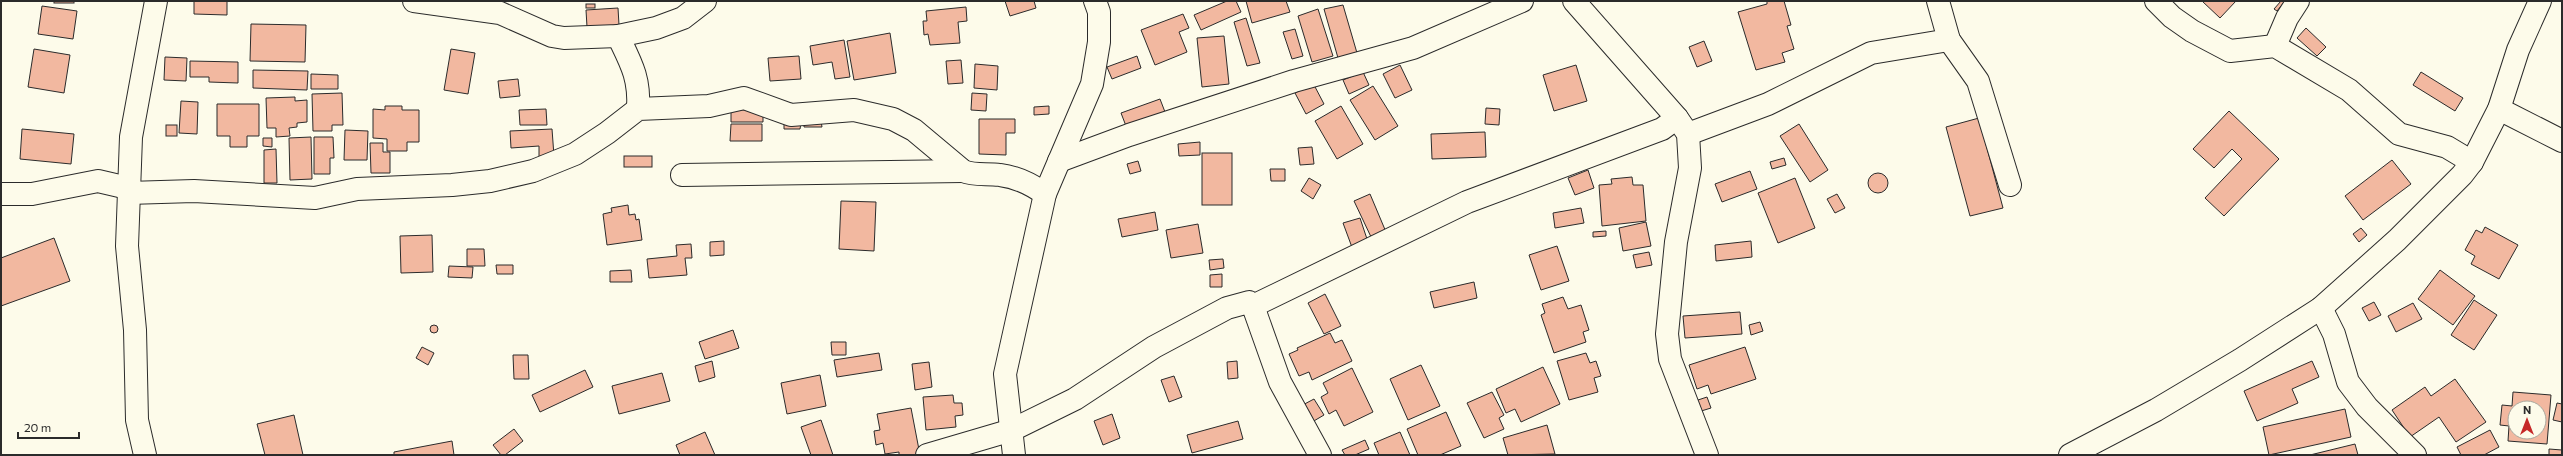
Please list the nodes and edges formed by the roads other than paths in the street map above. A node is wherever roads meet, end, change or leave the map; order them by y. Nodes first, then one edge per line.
1 (156, 1) edge
2 (414, 1) edge
3 (705, 1) edge
4 (1095, 1) edge
5 (1522, 1) edge
6 (1574, 1) edge
7 (1938, 1) edge
8 (2156, 1) edge
9 (2298, 1) edge
10 (2540, 1) edge
11 (618, 36) junction
12 (1949, 40) junction
13 (2275, 46) junction
14 (638, 109) junction
15 (2499, 109) junction
16 (1683, 126) junction
17 (2562, 141) edge
18 (130, 156) junction
19 (1059, 161) junction
20 (2472, 162) junction
21 (963, 171) junction
22 (682, 175) dead end
23 (98, 181) junction
24 (2010, 185) dead end
25 (128, 190) junction
26 (1, 194) edge
27 (1045, 194) junction
28 (1253, 306) junction
29 (2321, 308) junction
30 (1012, 430) junction
31 (144, 455) edge
32 (927, 455) edge
33 (1014, 455) edge
34 (1320, 455) edge
35 (1707, 455) edge
36 (2070, 455) edge
37 (2415, 455) edge

1 - 18 street
2 - 11 street
3 - 11 street
4 - 19 street
5 - 19 street
6 - 16 street
7 - 12 street
8 - 13 street
9 - 13 street
10 - 15 street
11 - 14 street
12 - 16 street
12 - 24 street
13 - 20 street
14 - 21 street
14 - 25 street
15 - 17 street
15 - 20 street
16 - 28 street
16 - 35 street
18 - 23 street
18 - 25 street
19 - 27 street
20 - 29 street
21 - 22 street
21 - 27 street
23 - 25 street
23 - 26 street
25 - 31 street
27 - 30 street
28 - 30 street
28 - 34 street
29 - 36 street
29 - 37 street
30 - 32 street
30 - 33 street

